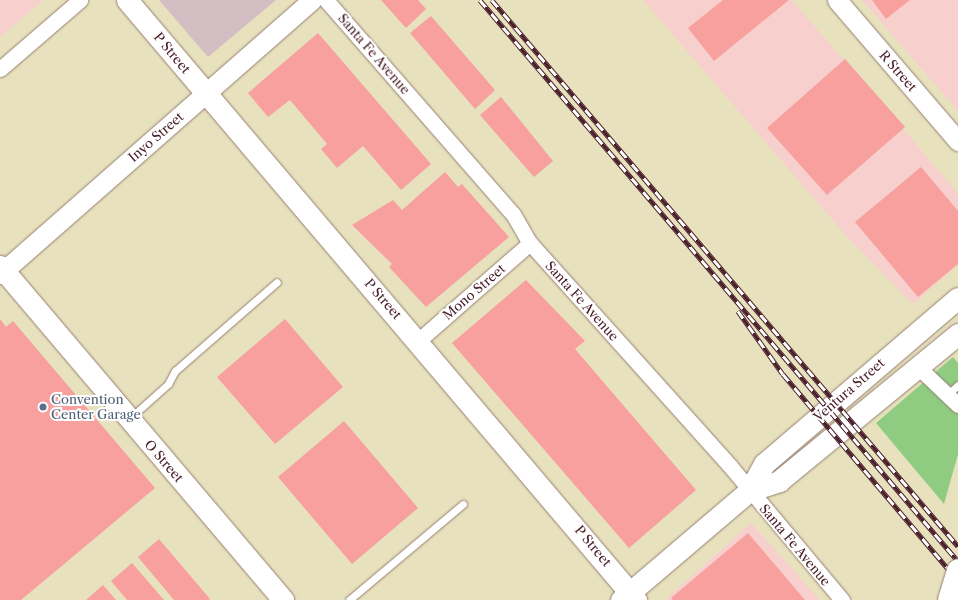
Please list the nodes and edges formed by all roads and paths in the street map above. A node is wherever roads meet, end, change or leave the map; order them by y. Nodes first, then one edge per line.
1 (80, 0) edge
2 (127, 0) edge
3 (312, 0) edge
4 (326, 0) edge
5 (837, 0) edge
6 (0, 69) edge
7 (206, 92) junction
8 (958, 141) edge
9 (530, 243) junction
10 (1, 270) edge
11 (277, 282) dead end
12 (958, 298) edge
13 (958, 334) edge
14 (418, 341) junction
15 (916, 365) junction
16 (952, 390) edge
17 (958, 405) edge
18 (129, 420) junction
19 (749, 491) junction
20 (464, 504) dead end
21 (958, 570) edge
22 (629, 597) edge
23 (283, 600) edge
24 (349, 600) edge
25 (842, 600) edge
26 (948, 600) edge

1 - 6 street
2 - 7 main road, P Street
3 - 7 street, Inyo Street
4 - 9 street, Santa Fe Avenue
5 - 8 street, R Street
7 - 10 street, Inyo Street
7 - 14 main road, P Street
9 - 14 street, Mono Street
9 - 19 street, Santa Fe Avenue
10 - 18 main road, O Street
11 - 18 lane
12 - 19 main road, Ventura Street
13 - 15 main road, Ventura Street
14 - 22 main road, P Street
15 - 16 street
15 - 19 main road, Ventura Street
16 - 17 street
18 - 23 main road, O Street
19 - 22 main road, Ventura Street
19 - 25 street, Santa Fe Avenue
20 - 24 lane
21 - 26 highway, bridge

